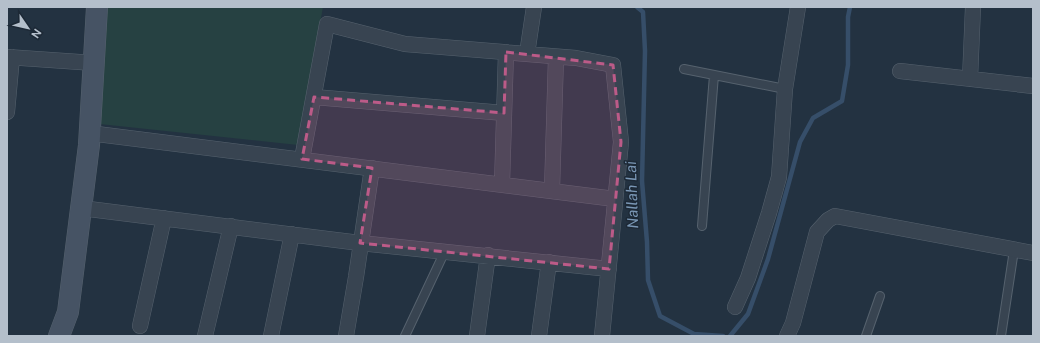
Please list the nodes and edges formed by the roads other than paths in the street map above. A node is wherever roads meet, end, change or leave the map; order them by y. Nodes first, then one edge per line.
1 (97, 7) edge
2 (534, 7) edge
3 (798, 7) edge
4 (973, 7) edge
5 (506, 52) junction
6 (527, 54) junction
7 (10, 57) edge
8 (556, 57) junction
9 (94, 63) junction
10 (684, 69) dead end
11 (900, 72) dead end
12 (714, 75) junction
13 (970, 79) junction
14 (1033, 86) edge
15 (785, 89) junction
16 (314, 97) junction
17 (7, 112) edge
18 (504, 113) junction
19 (89, 133) junction
20 (302, 159) junction
21 (372, 168) junction
22 (502, 184) junction
23 (552, 190) junction
24 (615, 199) junction
25 (81, 208) junction
26 (164, 218) junction
27 (231, 226) junction
28 (702, 226) dead end
29 (292, 234) junction
30 (360, 243) junction
31 (1014, 250) junction
32 (445, 251) junction
33 (1033, 253) edge
34 (488, 255) junction
35 (549, 262) junction
36 (609, 269) junction
37 (880, 296) dead end
38 (734, 307) dead end
39 (140, 326) dead end
40 (59, 336) edge
41 (205, 336) edge
42 (271, 336) edge
43 (346, 336) edge
44 (405, 336) edge
45 (477, 336) edge
46 (539, 336) edge
47 (602, 336) edge
48 (787, 336) edge
49 (866, 336) edge
50 (1001, 336) edge

1 - 9 street
2 - 6 street
3 - 15 street
4 - 13 street
5 - 6 street
5 - 16 street
5 - 18 street
6 - 8 street
7 - 9 street
7 - 17 street
8 - 23 street
8 - 24 street
9 - 19 street
10 - 12 lane
11 - 13 street
12 - 15 lane
12 - 28 lane
13 - 14 street
15 - 38 street
16 - 18 street
16 - 20 street
18 - 22 street
19 - 20 street
19 - 25 street
20 - 21 street
21 - 22 street
21 - 30 street
22 - 23 street
23 - 24 street
24 - 36 street
25 - 26 street
25 - 40 street
26 - 27 street
26 - 39 street
27 - 29 street
27 - 41 street
29 - 30 street
29 - 42 street
30 - 32 street
30 - 43 street
31 - 33 street
31 - 48 street
31 - 50 lane
32 - 34 street
32 - 44 lane
34 - 35 street
34 - 45 street
35 - 36 street
35 - 46 street
36 - 47 street
37 - 49 lane

